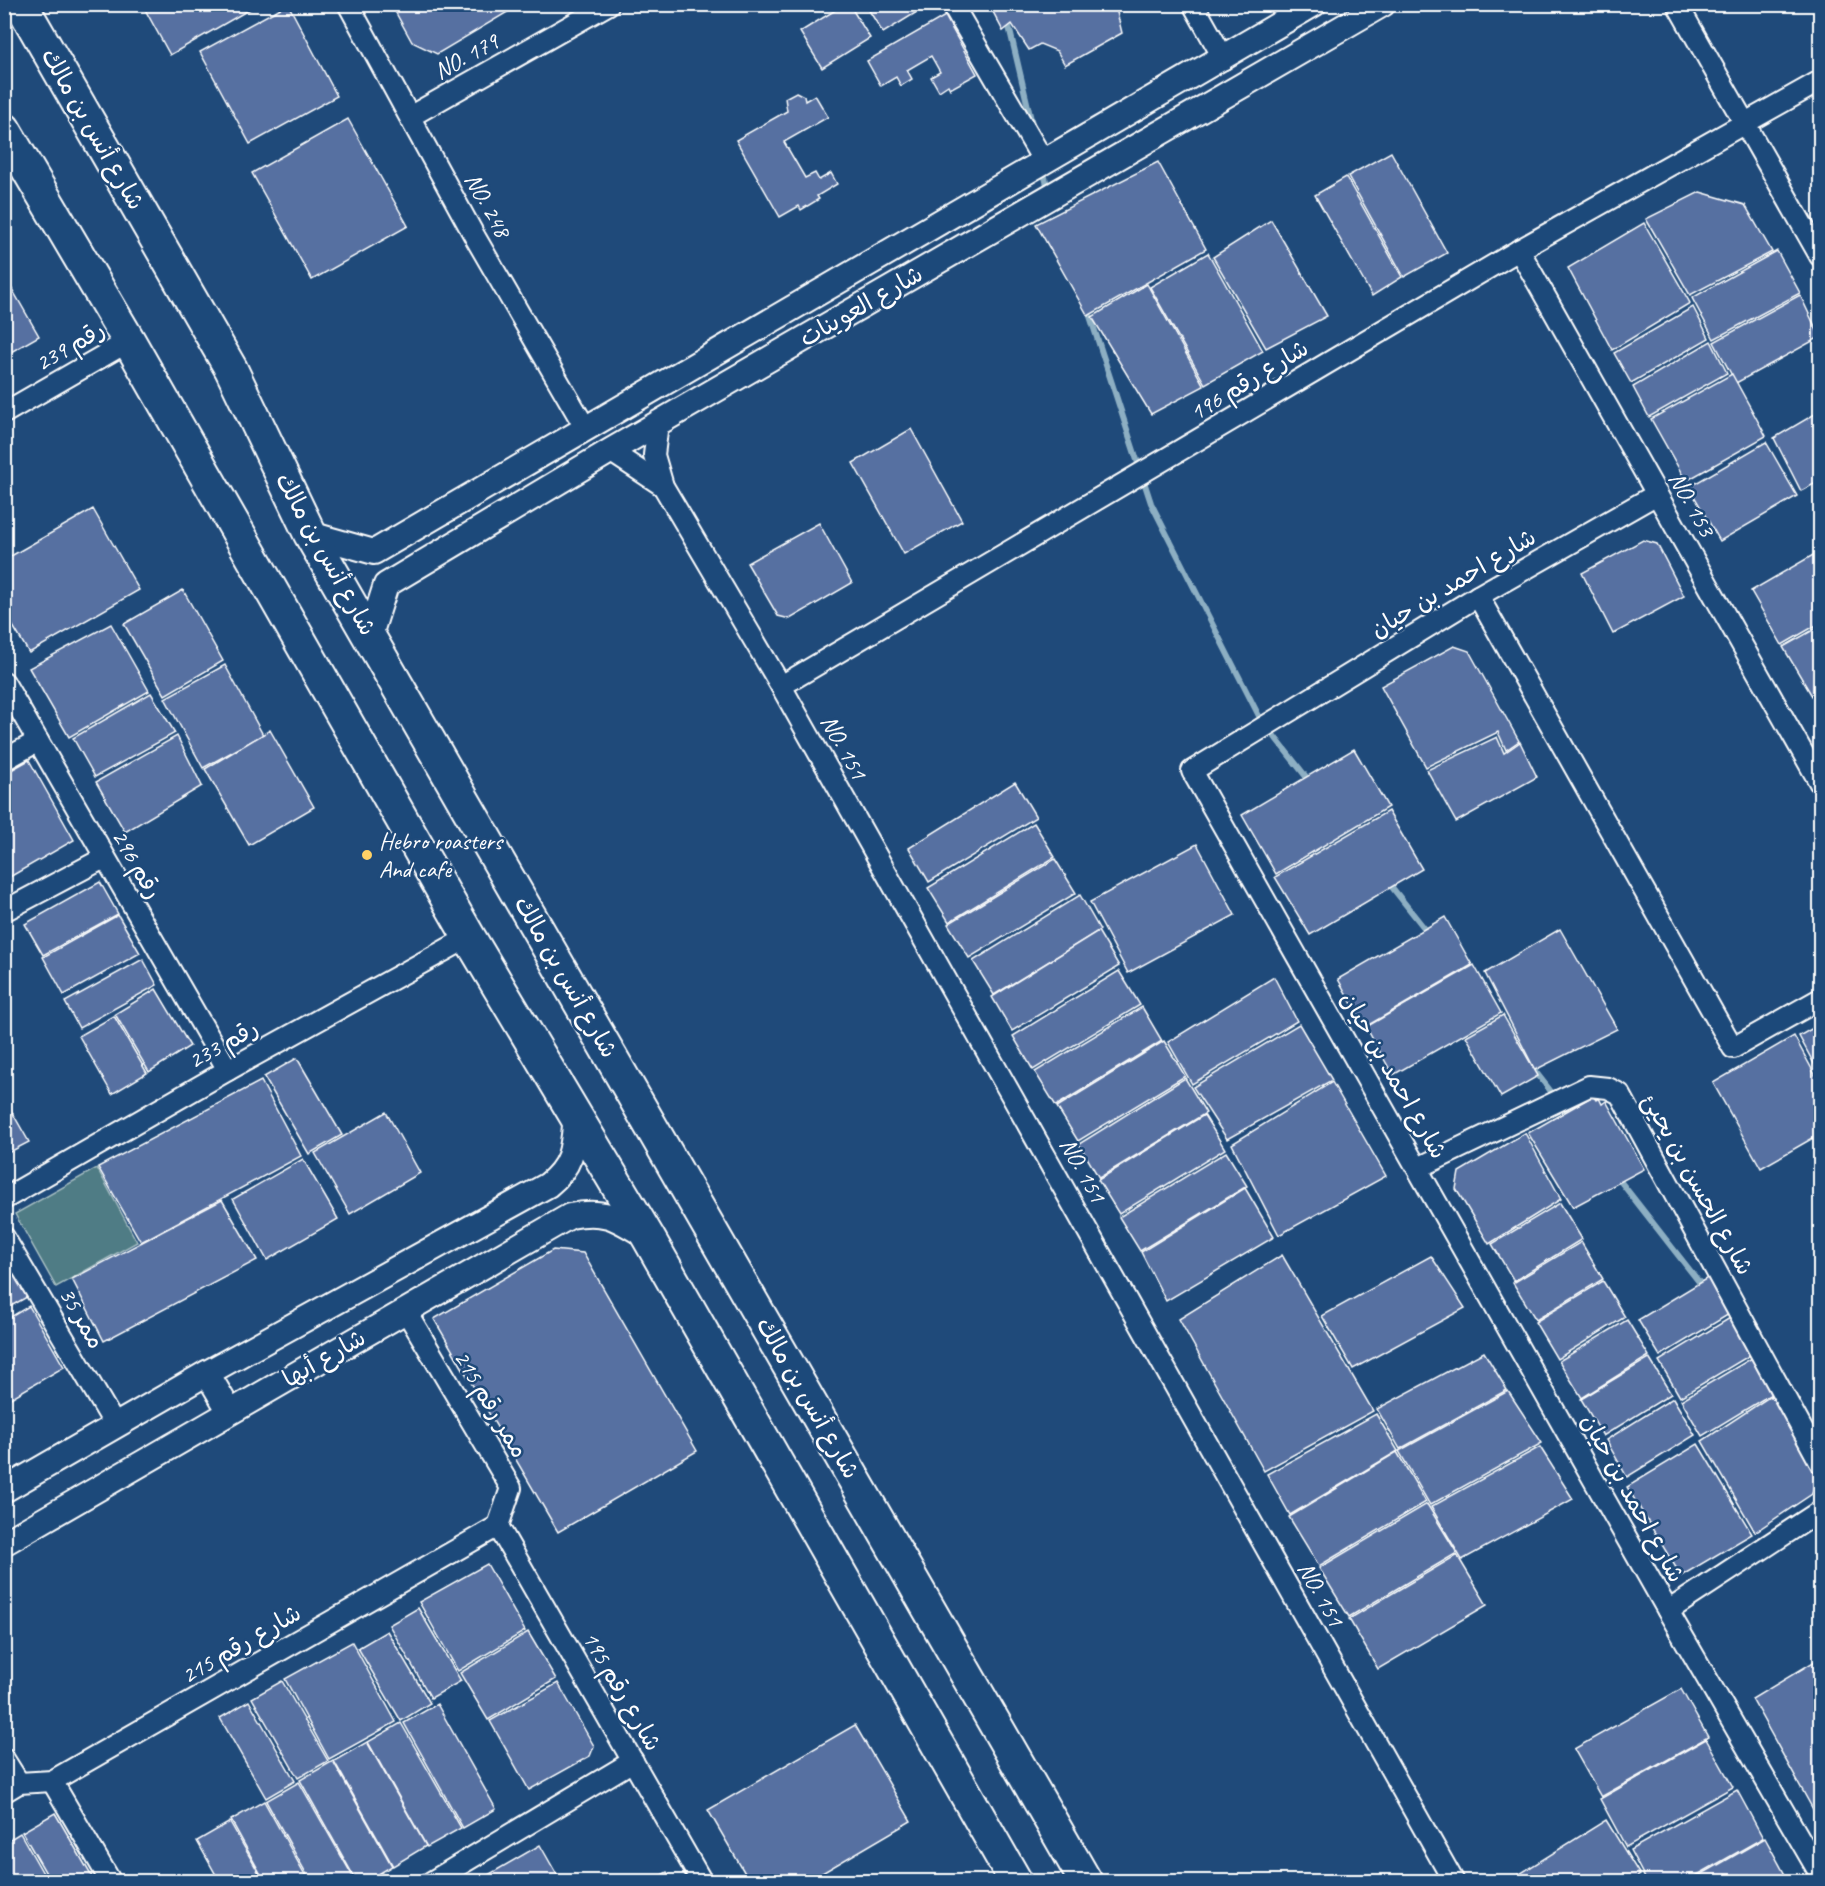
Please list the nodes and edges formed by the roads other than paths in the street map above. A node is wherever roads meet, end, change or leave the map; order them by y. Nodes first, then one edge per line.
1 (21, 4) edge
2 (348, 4) edge
3 (609, 4) edge
4 (952, 4) edge
5 (1193, 4) edge
6 (1314, 4) edge
7 (1383, 4) edge
8 (1677, 4) edge
9 (1258, 38) junction
10 (1224, 58) junction
11 (1273, 68) junction
12 (1185, 81) junction
13 (1821, 81) edge
14 (1199, 109) junction
15 (411, 116) junction
16 (1746, 123) junction
17 (9, 144) edge
18 (1044, 162) junction
19 (1520, 250) junction
20 (1821, 256) edge
21 (129, 341) junction
22 (4, 412) edge
23 (658, 423) junction
24 (586, 429) junction
25 (610, 451) junction
26 (663, 486) junction
27 (1657, 494) junction
28 (437, 513) junction
29 (310, 534) junction
30 (459, 540) junction
31 (1478, 596) junction
32 (370, 635) junction
33 (4, 682) edge
34 (781, 686) junction
35 (38, 741) junction
36 (4, 759) edge
37 (1821, 783) edge
38 (104, 858) junction
39 (4, 911) edge
40 (469, 937) junction
41 (1821, 999) edge
42 (228, 1070) junction
43 (576, 1114) junction
44 (1418, 1168) junction
45 (4, 1199) edge
46 (520, 1199) junction
47 (539, 1233) junction
48 (4, 1237) edge
49 (648, 1237) junction
50 (406, 1311) junction
51 (207, 1373) junction
52 (230, 1412) junction
53 (115, 1425) junction
54 (1821, 1462) edge
55 (4, 1490) edge
56 (1821, 1511) edge
57 (498, 1526) junction
58 (4, 1543) edge
59 (1668, 1611) junction
60 (4, 1759) edge
61 (633, 1761) junction
62 (52, 1781) junction
63 (12, 1787) edge
64 (1821, 1874) edge
65 (111, 1881) edge
66 (431, 1881) edge
67 (702, 1881) edge
68 (1017, 1881) edge
69 (1086, 1881) edge
70 (1454, 1881) edge

1 - 29 main road, شارع أنس بن مالك
2 - 15 street, NO. 248
3 - 15 street, NO. 179
4 - 18 street
5 - 10 street
6 - 9 street, شارع العوينات
7 - 11 street, شارع العوينات
8 - 16 street
9 - 10 street, شارع العوينات
9 - 11 street
10 - 12 street, شارع العوينات
11 - 14 street, شارع العوينات
12 - 14 street
12 - 18 street, شارع العوينات
13 - 16 street, شارع رقم 196
14 - 23 street, شارع العوينات
15 - 24 street, NO. 248
16 - 19 street, شارع رقم 196
16 - 20 street
17 - 21 main road
18 - 24 street, شارع العوينات
19 - 27 street, NO. 153
19 - 34 street, شارع رقم 196
21 - 22 street, رقم 239
21 - 40 main road
23 - 25 street, شارع العوينات
23 - 26 street, NO. 151
24 - 28 street, شارع العوينات
25 - 26 street, NO. 151
25 - 30 street, شارع العوينات
26 - 34 street, NO. 151
27 - 31 street, شارع احمد بن حيان
27 - 37 street, NO. 153
28 - 29 street, شارع العوينات
28 - 30 street
29 - 32 main road, شارع أنس بن مالك
30 - 32 street, شارع العوينات
31 - 41 street
31 - 44 street, شارع احمد بن حيان
32 - 69 main road, شارع أنس بن مالك
33 - 35 street, رقم 296
34 - 70 street, NO. 151
35 - 36 street
35 - 38 street, رقم 296
38 - 39 street
38 - 42 street, رقم 296
40 - 42 street, رقم 233
40 - 43 main road
42 - 45 street, رقم 233
43 - 46 street, شارع أبها
43 - 49 main road
44 - 54 street, شارع الحسن بن يحيئ
44 - 59 street, شارع احمد بن حيان
46 - 47 street
46 - 51 street, شارع أبها
47 - 49 street, شارع أبها
47 - 50 street, شارع أبها
48 - 53 street, ممر 35
49 - 68 main road
50 - 52 street, شارع أبها
50 - 57 street, ممر رقم 215
51 - 52 street
51 - 53 street, شارع أبها
52 - 58 street, شارع أبها
53 - 55 street, شارع أبها
56 - 59 street
57 - 61 street, شارع رقم 195
57 - 62 street, شارع رقم 215
59 - 64 street, شارع احمد بن حيان
60 - 63 street
61 - 66 street
61 - 67 street, شارع رقم 195
62 - 63 street, شارع رقم 215
62 - 65 street

